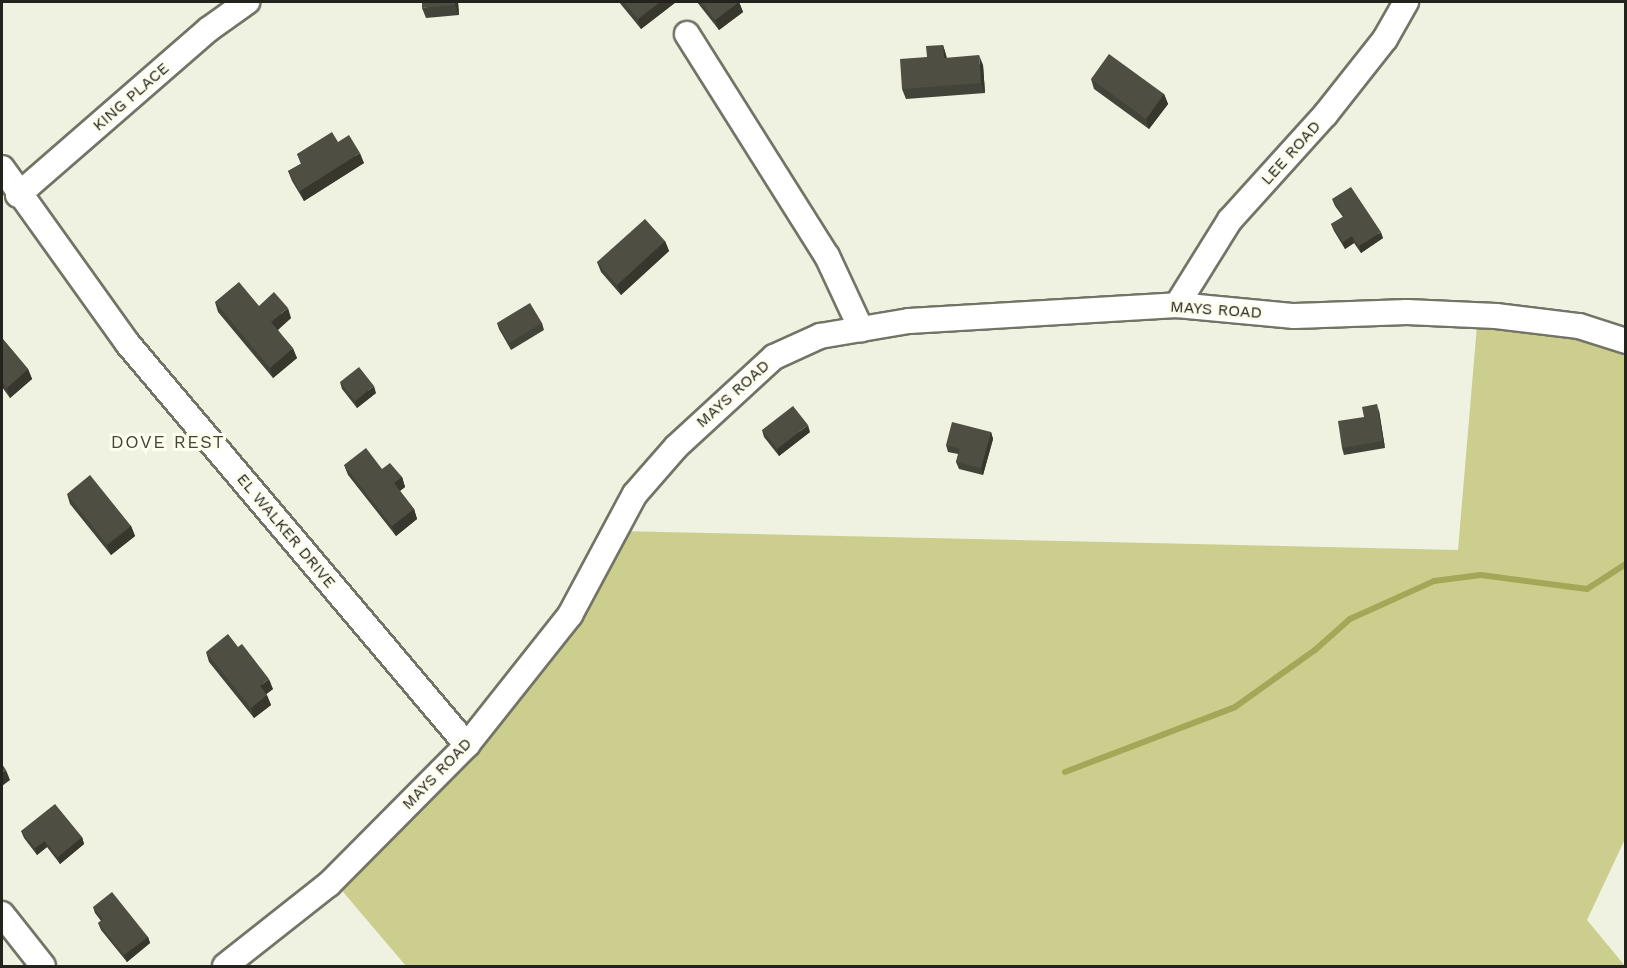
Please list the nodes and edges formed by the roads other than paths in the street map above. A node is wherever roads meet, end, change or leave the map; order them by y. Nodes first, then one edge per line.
1 (247, 2) edge
2 (1406, 2) edge
3 (687, 34) dead end
4 (2, 168) edge
5 (18, 195) junction
6 (1177, 305) junction
7 (861, 329) junction
8 (1626, 341) edge
9 (467, 746) junction
10 (2, 914) edge
11 (43, 966) edge
12 (225, 966) edge

1 - 5 street, KING PLACE
2 - 6 street, LEE ROAD
3 - 7 street
4 - 5 street, EL WALKER DRIVE
5 - 9 street, EL WALKER DRIVE
6 - 7 street, MAYS ROAD
6 - 8 street, MAYS ROAD
7 - 9 street, MAYS ROAD
9 - 12 street, MAYS ROAD
10 - 11 street

